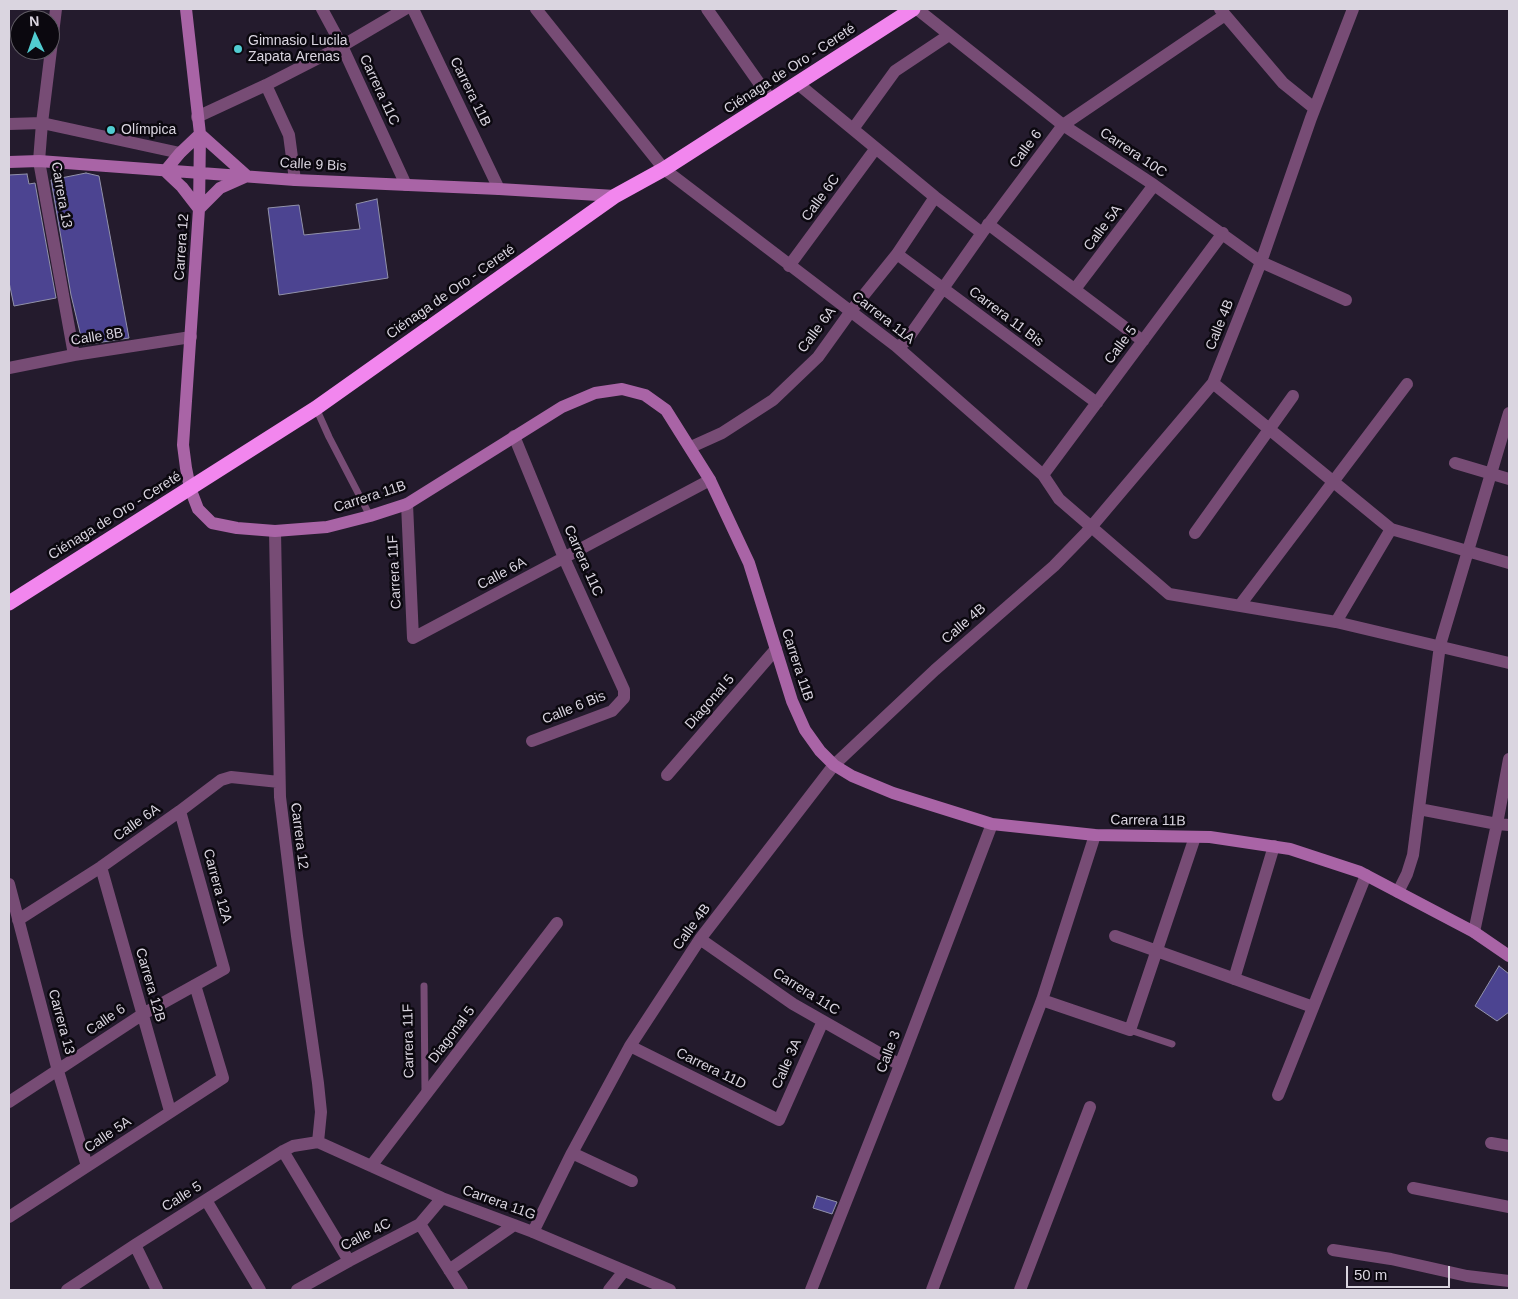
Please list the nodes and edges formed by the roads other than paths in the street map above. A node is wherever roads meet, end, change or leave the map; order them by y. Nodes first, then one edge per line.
1 (56, 9) edge
2 (186, 9) edge
3 (322, 9) edge
4 (404, 9) edge
5 (413, 9) edge
6 (536, 9) edge
7 (707, 9) edge
8 (915, 9) edge
9 (1353, 9) edge
10 (1223, 12) edge
11 (949, 35) junction
12 (342, 46) junction
13 (797, 83) junction
14 (266, 85) junction
15 (771, 100) junction
16 (1314, 108) junction
17 (198, 117) junction
18 (42, 123) junction
19 (9, 124) edge
20 (1063, 125) junction
21 (853, 129) junction
22 (200, 134) junction
23 (876, 148) junction
24 (180, 153) junction
25 (39, 161) junction
26 (9, 162) edge
27 (664, 170) junction
28 (164, 171) junction
29 (200, 173) junction
30 (247, 176) junction
31 (295, 180) junction
32 (406, 185) junction
33 (1154, 185) junction
34 (500, 189) junction
35 (615, 196) junction
36 (935, 197) junction
37 (199, 209) junction
38 (985, 228) junction
39 (1223, 234) junction
40 (897, 254) junction
41 (1261, 262) junction
42 (789, 266) junction
43 (943, 288) junction
44 (1075, 289) junction
45 (1346, 300) dead end
46 (851, 310) junction
47 (191, 337) junction
48 (1143, 341) junction
49 (896, 346) junction
50 (74, 355) junction
51 (9, 368) edge
52 (1213, 383) junction
53 (1407, 384) dead end
54 (1293, 396) dead end
55 (1097, 403) junction
56 (316, 408) junction
57 (1509, 413) edge
58 (1270, 430) junction
59 (514, 436) junction
60 (690, 448) junction
61 (1455, 463) dead end
62 (1491, 473) junction
63 (1043, 475) junction
64 (1509, 479) edge
65 (710, 480) junction
66 (1333, 481) junction
67 (190, 488) junction
68 (407, 504) junction
69 (370, 516) junction
70 (1091, 528) junction
71 (1390, 528) junction
72 (275, 532) junction
73 (1195, 532) dead end
74 (1467, 550) junction
75 (564, 558) junction
76 (1509, 563) edge
77 (9, 603) edge
78 (1240, 605) junction
79 (1336, 622) junction
80 (413, 638) joint
81 (1440, 646) junction
82 (776, 649) junction
83 (1509, 663) edge
84 (624, 698) joint
85 (532, 740) dead end
86 (1509, 759) edge
87 (834, 764) junction
88 (667, 775) dead end
89 (279, 782) junction
90 (1419, 809) junction
91 (180, 811) junction
92 (992, 824) junction
93 (1503, 825) edge
94 (1095, 835) junction
95 (1195, 837) junction
96 (1274, 846) junction
97 (101, 867) junction
98 (1366, 875) junction
99 (9, 884) edge
100 (1398, 892) junction
101 (18, 920) junction
102 (557, 922) dead end
103 (1474, 932) junction
104 (1114, 936) dead end
105 (700, 939) junction
106 (1155, 951) junction
107 (1509, 956) edge
108 (224, 970) joint
109 (1234, 979) junction
110 (194, 985) junction
111 (424, 986) dead end
112 (1042, 1000) junction
113 (1313, 1007) junction
114 (143, 1014) junction
115 (822, 1021) junction
116 (1130, 1030) junction
117 (1172, 1044) dead end
118 (630, 1046) junction
119 (900, 1065) junction
120 (58, 1071) junction
121 (425, 1095) junction
122 (1278, 1095) dead end
123 (9, 1102) edge
124 (1090, 1107) dead end
125 (170, 1112) junction
126 (779, 1120) joint
127 (318, 1142) junction
128 (1491, 1143) dead end
129 (1509, 1146) edge
130 (283, 1151) junction
131 (572, 1153) junction
132 (88, 1166) junction
133 (371, 1166) junction
134 (632, 1181) dead end
135 (1412, 1188) dead end
136 (442, 1198) junction
137 (206, 1200) junction
138 (1509, 1207) edge
139 (9, 1217) edge
140 (420, 1224) junction
141 (514, 1224) junction
142 (533, 1232) junction
143 (135, 1245) junction
144 (1333, 1250) dead end
145 (348, 1261) junction
146 (449, 1270) junction
147 (624, 1270) junction
148 (1509, 1281) edge
149 (66, 1290) edge
150 (157, 1290) edge
151 (260, 1290) edge
152 (297, 1290) edge
153 (462, 1290) edge
154 (609, 1290) edge
155 (670, 1290) edge
156 (811, 1290) edge
157 (932, 1290) edge
158 (1020, 1290) edge

1 - 18 street, Carrera 13
2 - 17 street, Carrera 12
3 - 12 street, Carrera 11C
4 - 12 street
5 - 34 street, Carrera 11B
6 - 27 street, Carrera 11A
7 - 15 street
8 - 11 street, Carrera 10C
8 - 13 highway, Ciénaga de Oro - Cereté
9 - 16 street, Calle 4B
10 - 16 street
10 - 20 street, Calle 6
11 - 20 street, Carrera 10C
11 - 21 street
12 - 14 street
12 - 32 street, Carrera 11C
13 - 15 highway, Ciénaga de Oro - Cereté
13 - 21 street
14 - 17 street
14 - 31 street
15 - 27 highway, Ciénaga de Oro - Cereté
16 - 41 street, Calle 4B
17 - 22 street, Carrera 12
18 - 19 street
18 - 24 street
18 - 25 street, Carrera 13
20 - 33 street, Carrera 10C
20 - 38 street, Calle 6
21 - 23 street
22 - 24 street
22 - 29 street, Carrera 12
22 - 30 street
23 - 36 street
23 - 42 street, Calle 6C
24 - 28 street
25 - 26 street, Calle 9 Bis
25 - 28 street, Calle 9 Bis
25 - 50 street, Carrera 13
27 - 35 highway, Ciénaga de Oro - Cereté
27 - 42 street, Carrera 11A
28 - 29 street, Calle 9 Bis
28 - 37 street
29 - 30 street, Calle 9 Bis
29 - 37 street, Carrera 12
30 - 31 street, Calle 9 Bis
30 - 37 street
31 - 32 street, Calle 9 Bis
32 - 34 street, Calle 9 Bis
33 - 39 street, Carrera 10C
33 - 44 street, Calle 5A
34 - 35 street, Calle 9 Bis
35 - 56 highway, Ciénaga de Oro - Cereté
36 - 38 street
36 - 40 street, Calle 6A
37 - 47 street, Carrera 12
38 - 43 street, Calle 6
38 - 44 street
39 - 41 street, Carrera 10C
39 - 48 street, Calle 5
40 - 43 street, Carrera 11 Bis
40 - 46 street, Calle 6A
41 - 45 street, Carrera 10C
41 - 52 street, Calle 4B
42 - 46 street, Carrera 11A
43 - 49 street, Calle 6
43 - 55 street, Carrera 11 Bis
44 - 48 street
46 - 49 street, Carrera 11A
46 - 60 street, Calle 6A
47 - 50 street, Calle 8B
47 - 67 street, Carrera 12
48 - 55 street, Calle 5
49 - 63 street, Carrera 11A
50 - 51 street, Calle 8B
52 - 58 street
52 - 70 street, Calle 4B
53 - 66 street
54 - 58 street
55 - 63 street, Calle 5
56 - 67 highway, Ciénaga de Oro - Cereté
56 - 69 lane
57 - 62 street
58 - 66 street
58 - 73 street
59 - 60 street, Carrera 11B
59 - 68 street, Carrera 11B
59 - 75 street, Carrera 11C
60 - 65 street, Carrera 11B
61 - 62 street
62 - 64 street
62 - 74 street
63 - 70 street, Carrera 11A
65 - 75 street, Calle 6A
65 - 82 street, Carrera 11B
66 - 71 street
66 - 78 street
67 - 72 street, Carrera 11B
67 - 77 highway, Ciénaga de Oro - Cereté
68 - 69 street, Carrera 11B
68 - 80 street, Carrera 11F
69 - 72 street, Carrera 11B
70 - 78 street, Carrera 11A
70 - 87 street, Calle 4B
71 - 74 street
71 - 79 street
72 - 89 street, Carrera 12
74 - 76 street
74 - 81 street
75 - 80 street, Calle 6A
75 - 84 street, Carrera 11C
78 - 79 street, Carrera 11A
79 - 81 street, Carrera 11A
81 - 83 street, Carrera 11A
81 - 90 street
82 - 87 street, Carrera 11B
82 - 88 street, Diagonal 5
84 - 85 street, Calle 6 Bis
86 - 93 street
87 - 92 street, Carrera 11B
87 - 105 street, Calle 4B
89 - 91 street, Calle 6A
89 - 127 street, Carrera 12
90 - 93 street
90 - 100 street
91 - 97 street, Calle 6A
91 - 108 street, Carrera 12A
92 - 94 street, Carrera 11B
92 - 119 street, Calle 3
93 - 103 street
94 - 95 street, Carrera 11B
94 - 112 street
95 - 96 street, Carrera 11B
95 - 106 street
96 - 98 street, Carrera 11B
96 - 109 street
97 - 101 street, Calle 6A
97 - 114 street, Carrera 12B
98 - 100 street, Carrera 11B
98 - 113 street
99 - 101 street, Carrera 13
100 - 103 street, Carrera 11B
101 - 120 street, Carrera 13
102 - 121 street, Diagonal 5
103 - 107 street, Carrera 11B
104 - 106 street
105 - 115 street, Carrera 11C
105 - 118 street, Calle 4B
106 - 109 street
106 - 116 street
108 - 110 street, Calle 6
109 - 113 street
110 - 114 street, Calle 6
110 - 125 street, Calle 5A
111 - 121 lane, Carrera 11F
112 - 116 street
112 - 157 street
113 - 122 street
114 - 120 street, Calle 6
114 - 125 street, Carrera 12B
115 - 119 street, Carrera 11C
115 - 126 street, Calle 3A
116 - 117 lane
118 - 126 street, Carrera 11D
118 - 131 street, Calle 4B
119 - 156 street, Calle 3
120 - 123 street, Calle 6
120 - 132 street, Carrera 13
121 - 133 street, Diagonal 5
124 - 158 street
125 - 132 street, Calle 5A
127 - 130 street, Calle 5
127 - 133 street, Carrera 11G
128 - 129 street
130 - 137 street, Calle 5
130 - 145 street
131 - 134 street
131 - 142 street, Calle 4B
132 - 139 street, Calle 5A
133 - 136 street, Carrera 11G
135 - 138 street
136 - 140 street, Calle 4C
136 - 141 street, Carrera 11G
137 - 143 street, Calle 5
137 - 151 street
140 - 145 street, Calle 4C
140 - 146 street
141 - 142 street, Carrera 11G
141 - 146 street
142 - 147 street, Carrera 11G
143 - 149 street, Calle 5
143 - 150 street
144 - 148 street
145 - 152 street, Calle 4C
146 - 153 street
147 - 154 street
147 - 155 street, Carrera 11G

